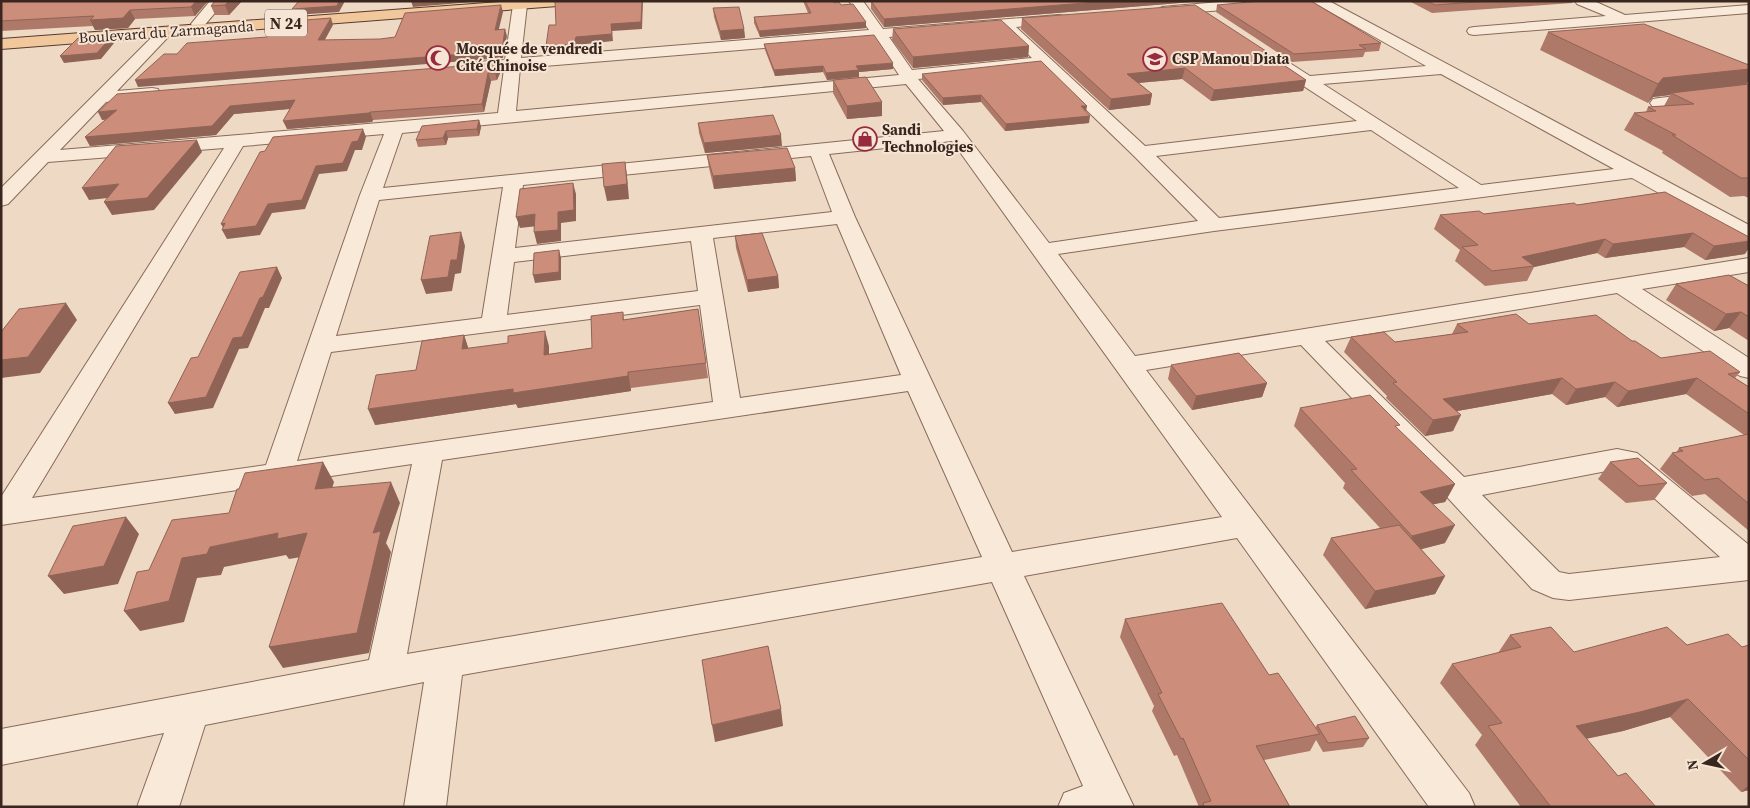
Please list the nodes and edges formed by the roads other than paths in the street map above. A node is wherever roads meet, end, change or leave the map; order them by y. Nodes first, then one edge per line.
1 (218, 1) edge
2 (496, 1) edge
3 (571, 1) edge
4 (856, 1) edge
5 (1285, 1) edge
6 (1318, 1) edge
7 (1582, 1) edge
8 (1725, 1) edge
9 (520, 5) junction
10 (1196, 8) junction
11 (1148, 12) edge
12 (1072, 18) edge
13 (198, 24) junction
14 (1005, 24) junction
15 (1219, 24) edge
16 (1630, 25) junction
17 (1474, 31) dead end
18 (166, 32) junction
19 (877, 34) junction
20 (3, 40) edge
21 (1258, 50) edge
22 (1046, 61) junction
23 (512, 64) junction
24 (1443, 68) junction
25 (444, 69) edge
26 (909, 77) junction
27 (1306, 81) junction
28 (170, 91) edge
29 (1749, 93) edge
30 (102, 97) junction
31 (1659, 103) edge
32 (506, 118) junction
33 (1371, 124) junction
34 (395, 128) junction
35 (957, 135) junction
36 (237, 141) junction
37 (818, 150) junction
38 (1141, 152) junction
39 (44, 157) junction
40 (1636, 172) junction
41 (514, 181) junction
42 (1478, 192) junction
43 (370, 195) junction
44 (1, 200) edge
45 (844, 216) junction
46 (1214, 225) junction
47 (701, 233) junction
48 (1749, 234) edge
49 (1043, 250) junction
50 (503, 256) junction
51 (1749, 265) edge
52 (1620, 285) junction
53 (711, 297) junction
54 (494, 322) junction
55 (1307, 337) junction
56 (322, 345) junction
57 (1128, 364) junction
58 (1749, 370) edge
59 (917, 381) junction
60 (728, 407) junction
61 (429, 452) junction
62 (278, 473) junction
63 (1458, 489) junction
64 (4, 514) edge
65 (1246, 525) junction
66 (1749, 565) edge
67 (1001, 568) junction
68 (445, 663) junction
69 (385, 674) junction
70 (190, 712) junction
71 (1, 747) edge
72 (1101, 804) edge
73 (158, 807) edge
74 (425, 807) edge
75 (1454, 807) edge

1 - 13 street
2 - 13 main road, Boulevard du Zarmaganda / N 24
3 - 9 main road, Boulevard du Zarmaganda / N 24
4 - 19 street
5 - 10 street
6 - 24 street
7 - 16 street
8 - 16 street
9 - 18 main road, Boulevard du Zarmaganda / N 24
9 - 23 street
10 - 11 street
10 - 15 street
12 - 14 street
13 - 20 main road, Boulevard du Zarmaganda / N 24
14 - 19 street
14 - 22 street
16 - 17 street
18 - 20 main road, Boulevard du Zarmaganda / N 24
18 - 30 street
19 - 23 street
19 - 26 street
21 - 27 street
22 - 26 street
22 - 38 street
23 - 25 street
23 - 32 street
24 - 27 street
24 - 40 street
26 - 32 street
26 - 35 street
27 - 33 street
28 - 30 street
29 - 31 street
30 - 39 street
32 - 34 street
33 - 38 street
33 - 42 street
34 - 36 street
34 - 43 street
35 - 37 street
35 - 49 street
36 - 39 street
36 - 64 street
37 - 41 street
37 - 45 street
38 - 46 street
39 - 44 street
40 - 42 street
40 - 48 street
41 - 43 street
41 - 50 street
42 - 46 street
43 - 56 street
45 - 47 street
45 - 59 street
46 - 49 street
47 - 50 street
47 - 53 street
49 - 57 street
50 - 54 street
51 - 52 street
52 - 55 street
52 - 58 street
53 - 54 street
53 - 60 street
54 - 56 street
55 - 57 street
55 - 63 street
56 - 62 street
57 - 65 street
59 - 60 street
59 - 67 street
60 - 61 street
61 - 62 street
61 - 69 street
62 - 64 street
63 - 66 street
63 - 66 street
65 - 67 street
65 - 75 street
67 - 68 street
67 - 72 street
68 - 69 street
68 - 74 street
69 - 70 street
70 - 71 street
70 - 73 street

